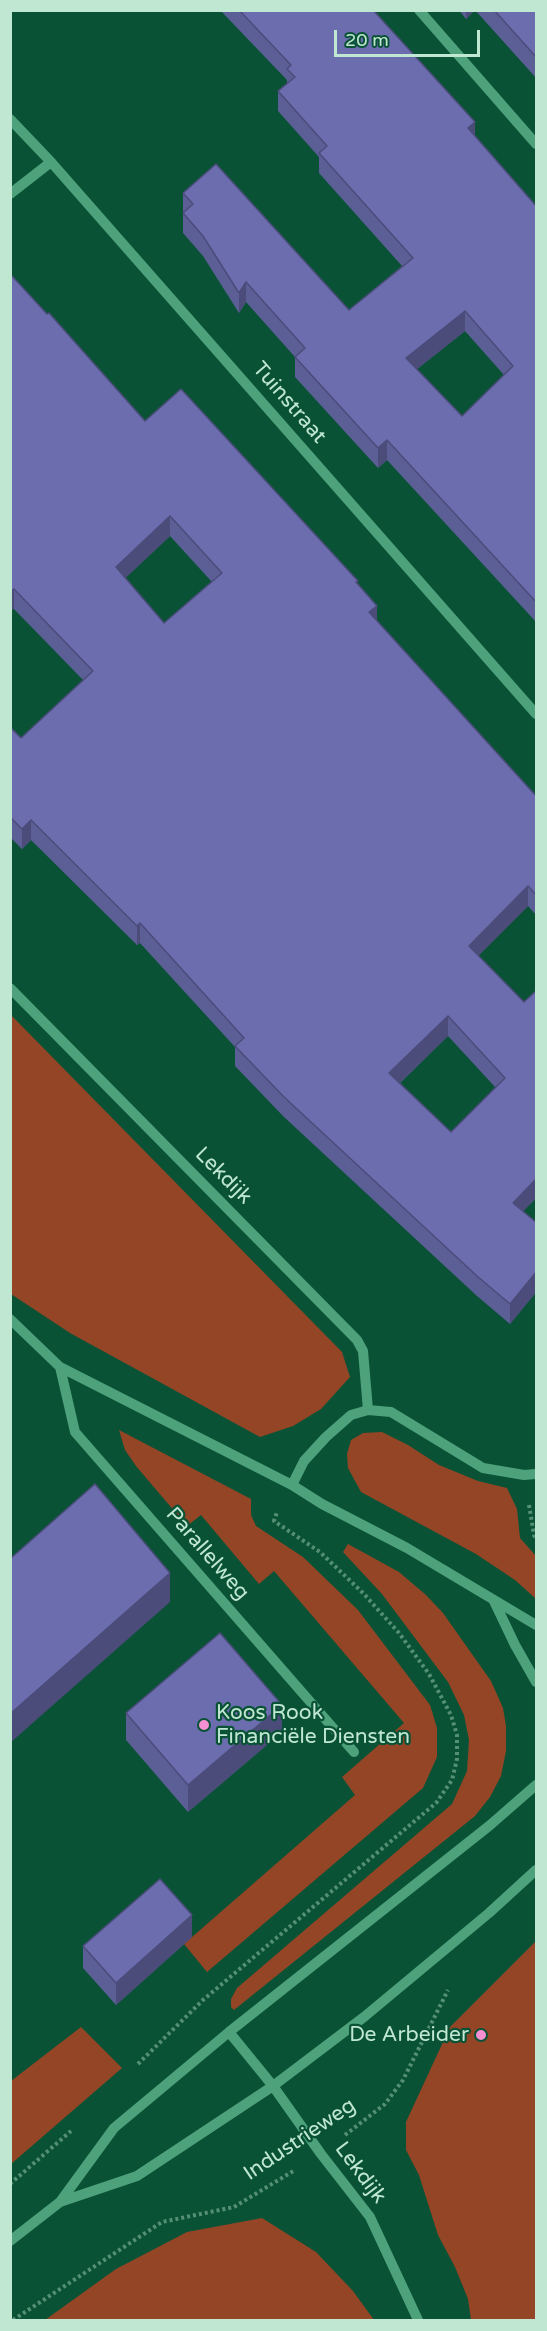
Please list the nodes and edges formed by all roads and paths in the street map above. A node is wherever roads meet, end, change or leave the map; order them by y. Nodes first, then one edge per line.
1 (419, 10) edge
2 (10, 119) edge
3 (537, 144) edge
4 (51, 162) junction
5 (10, 194) edge
6 (537, 714) edge
7 (10, 988) edge
8 (10, 1319) edge
9 (60, 1367) junction
10 (368, 1410) junction
11 (537, 1474) edge
12 (292, 1485) junction
13 (494, 1601) junction
14 (537, 1625) edge
15 (537, 1682) edge
16 (354, 1752) dead end
17 (537, 1785) edge
18 (537, 1870) edge
19 (451, 1984) dead end
20 (203, 2000) dead end
21 (229, 2032) junction
22 (273, 2086) junction
23 (321, 2154) junction
24 (60, 2202) junction
25 (10, 2241) edge
26 (13, 2320) edge
27 (418, 2320) edge

1 - 3 street
2 - 4 street, Tuinstraat
4 - 5 street
4 - 6 street, Tuinstraat
7 - 10 street, Lekdijk
8 - 9 street
9 - 12 street
9 - 16 street, Parallelweg
10 - 11 street
10 - 12 street
12 - 13 street
12 - 20 path
13 - 14 street
13 - 15 street
17 - 21 street
18 - 22 street
19 - 23 path, Industrieweg
21 - 22 street, Lekdijk
21 - 24 street
22 - 23 street, Lekdijk
22 - 24 street
23 - 26 path, Industrieweg
23 - 27 street, Lekdijk
24 - 25 street

